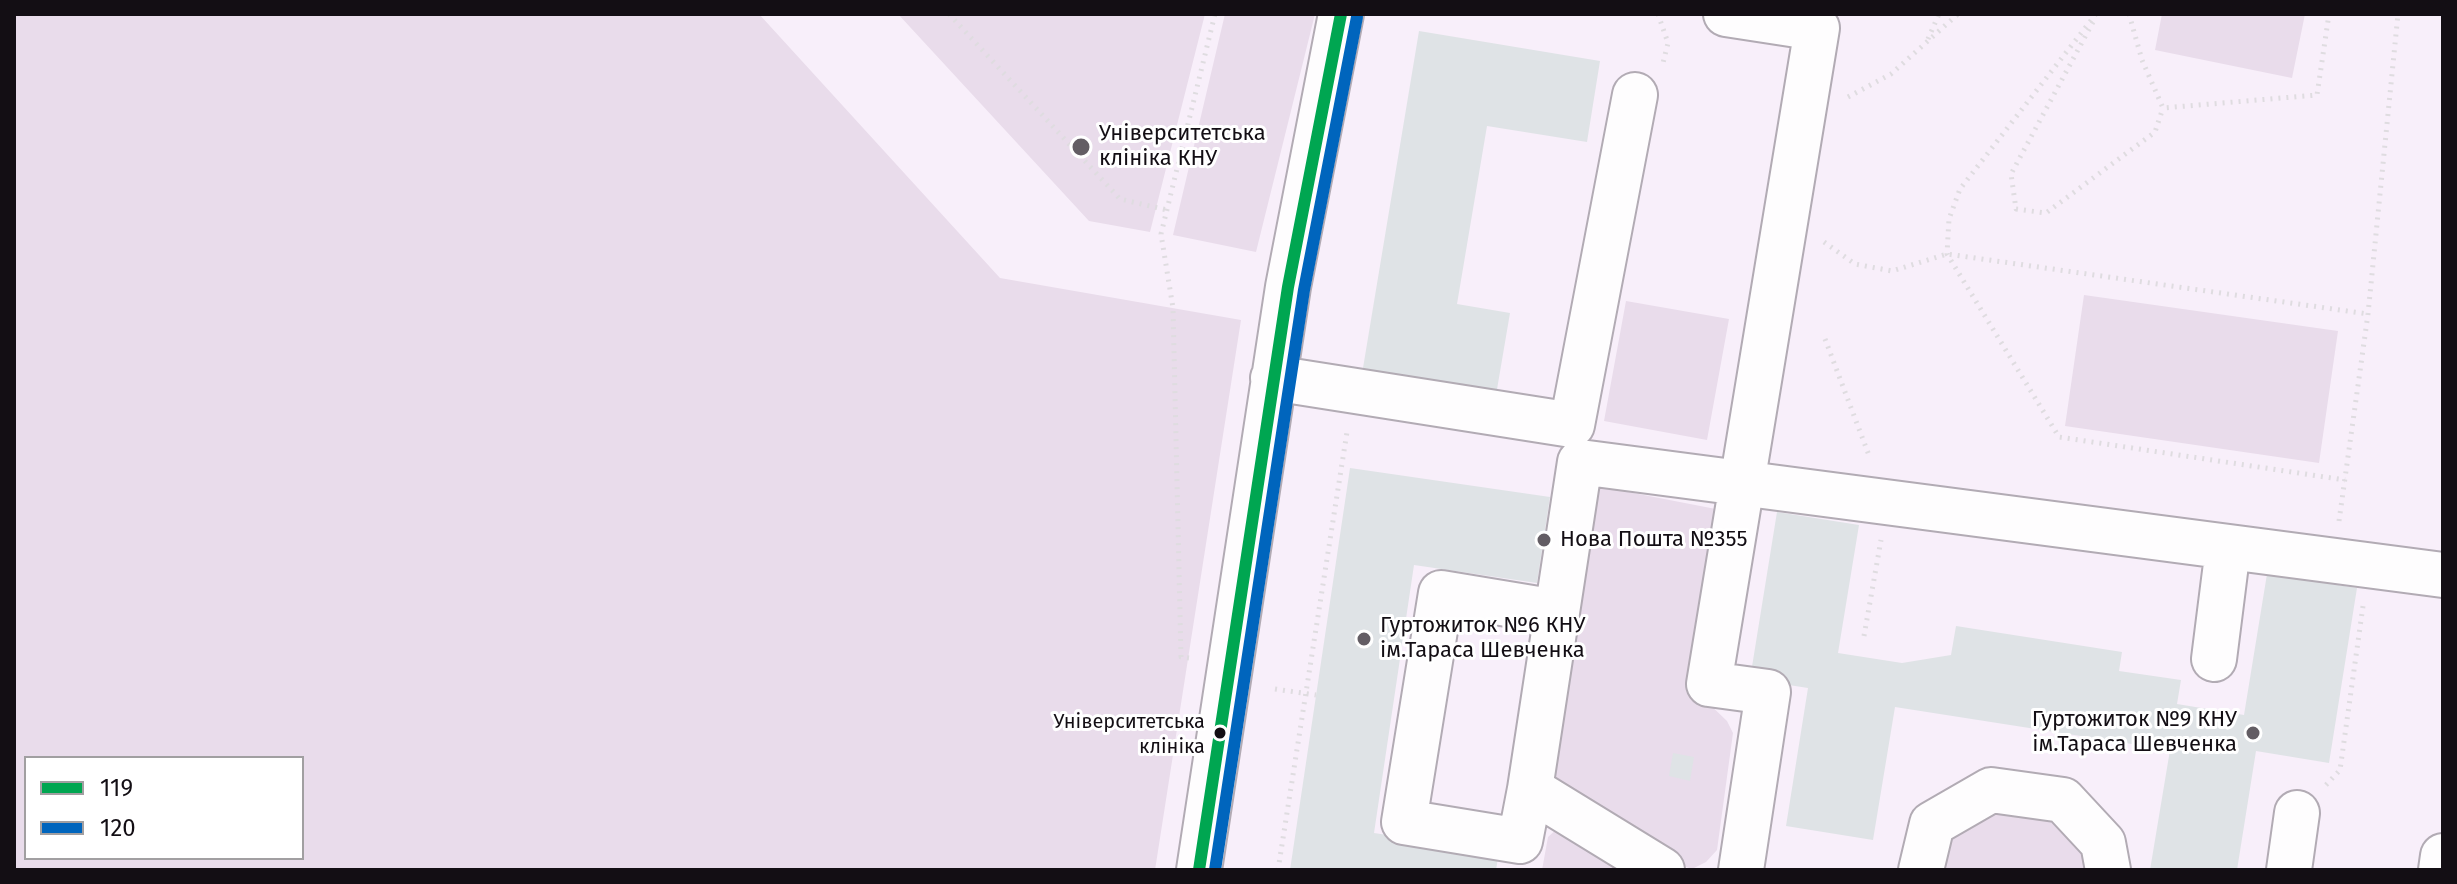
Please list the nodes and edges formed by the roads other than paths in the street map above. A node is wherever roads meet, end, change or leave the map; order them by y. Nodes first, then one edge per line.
1 (1341, 14) edge
2 (1726, 14) edge
3 (1635, 95) dead end
4 (1273, 378) junction
5 (1743, 486) junction
6 (2228, 548) junction
7 (2443, 575) edge
8 (1556, 612) junction
9 (2214, 659) dead end
10 (1530, 789) junction
11 (2297, 813) road end
12 (2443, 856) edge
13 (1199, 870) edge
14 (1662, 870) edge
15 (1741, 870) edge
16 (1921, 870) edge
17 (2108, 870) edge
18 (2289, 870) edge
19 (2441, 870) edge

1 - 4 street
2 - 5 street
3 - 4 street
4 - 13 street
5 - 6 street
5 - 8 street
5 - 15 street
6 - 7 street
6 - 9 street
8 - 10 street
8 - 10 street
10 - 14 street
11 - 18 street
12 - 19 street
16 - 17 street

